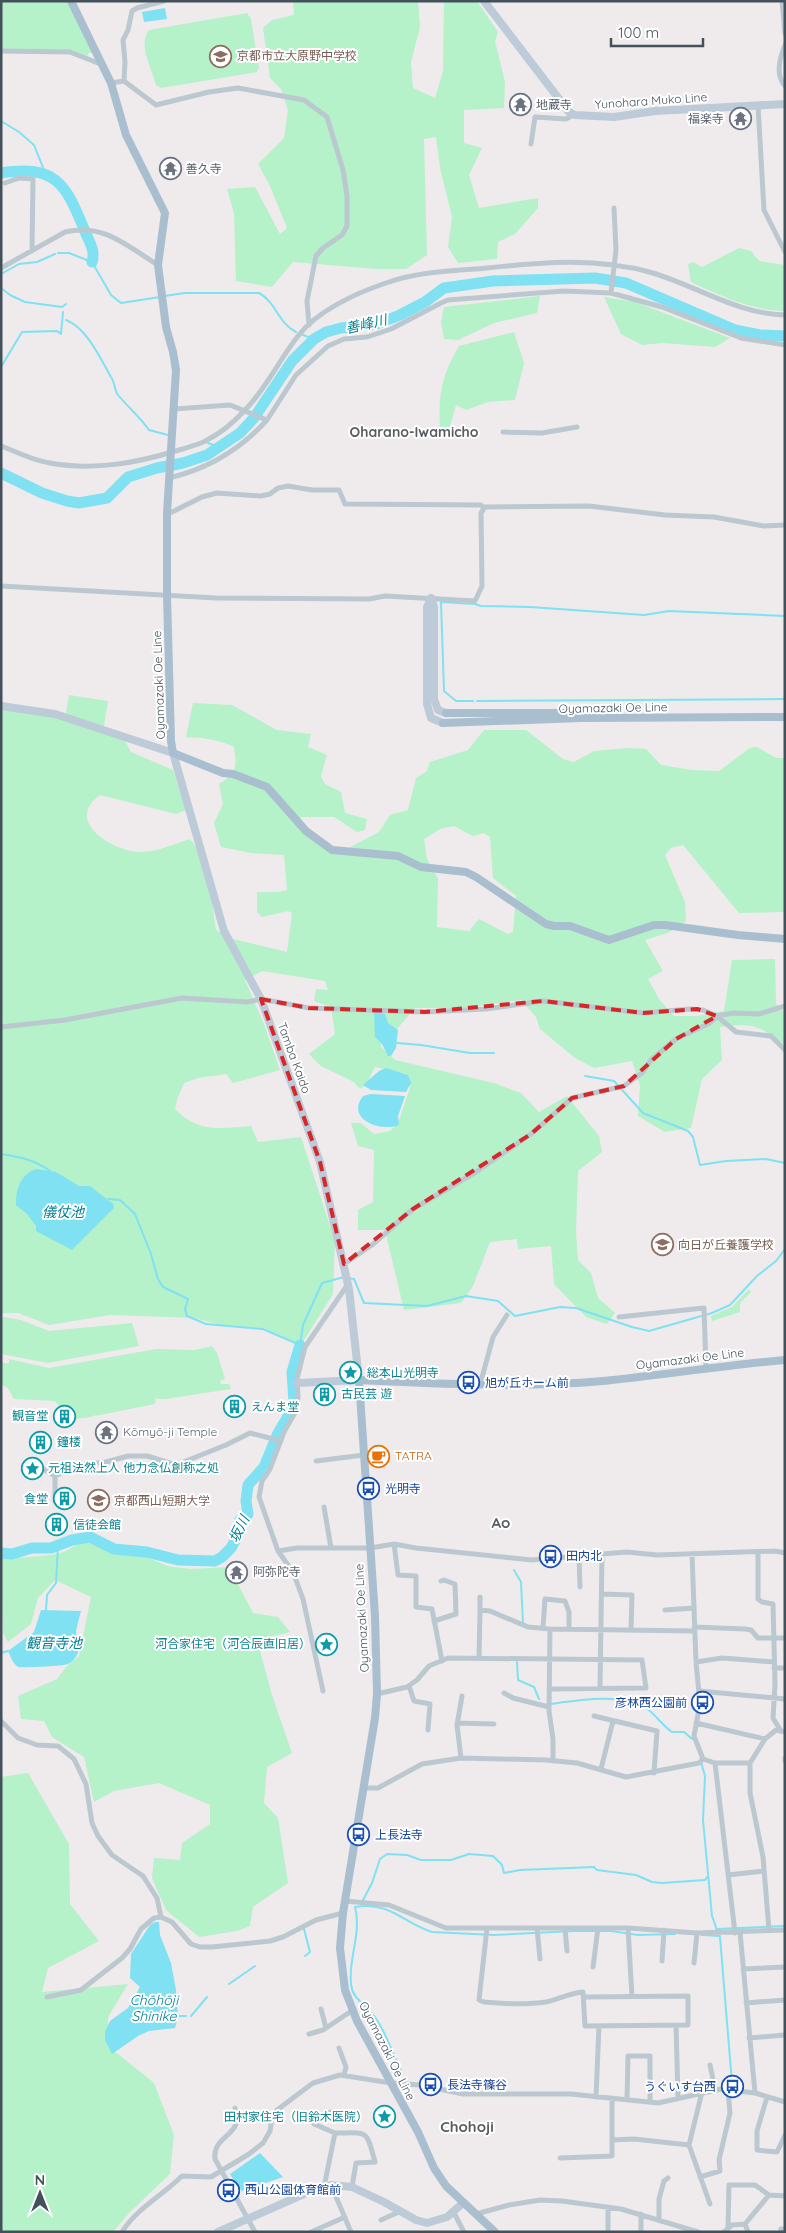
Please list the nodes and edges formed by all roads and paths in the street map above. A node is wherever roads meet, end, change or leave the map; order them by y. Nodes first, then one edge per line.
1 (71, 1) edge
2 (164, 1) edge
3 (484, 1) edge
4 (782, 1) edge
5 (785, 34) edge
6 (785, 45) edge
7 (1, 51) edge
8 (101, 62) junction
9 (124, 80) junction
10 (111, 83) junction
11 (785, 86) edge
12 (785, 104) edge
13 (758, 106) junction
14 (573, 115) junction
15 (531, 144) dead end
16 (5, 183) dead end
17 (614, 208) dead end
18 (32, 251) junction
19 (785, 252) edge
20 (158, 265) junction
21 (616, 266) junction
22 (1, 268) edge
23 (611, 292) junction
24 (785, 315) edge
25 (309, 325) junction
26 (785, 345) edge
27 (174, 409) junction
28 (246, 411) junction
29 (266, 419) junction
30 (577, 427) dead end
31 (503, 432) dead end
32 (1, 446) edge
33 (171, 454) junction
34 (170, 477) junction
35 (484, 508) junction
36 (167, 512) junction
37 (785, 525) edge
38 (1, 586) edge
39 (167, 596) junction
40 (431, 598) junction
41 (1, 706) edge
42 (785, 712) edge
43 (446, 714) joint
44 (785, 717) edge
45 (442, 723) joint
46 (174, 753) junction
47 (785, 939) edge
48 (261, 999) junction
49 (785, 1006) edge
50 (717, 1016) junction
51 (1, 1027) edge
52 (785, 1050) edge
53 (344, 1264) junction
54 (348, 1283) junction
55 (508, 1315) dead end
56 (619, 1317) dead end
57 (785, 1360) edge
58 (706, 1367) junction
59 (359, 1380) junction
60 (297, 1383) junction
61 (480, 1385) junction
62 (277, 1440) junction
63 (364, 1455) junction
64 (316, 1461) dead end
65 (43, 1468) dead end
66 (55, 1476) junction
67 (55, 1501) dead end
68 (324, 1507) dead end
69 (394, 1544) junction
70 (331, 1548) junction
71 (370, 1548) junction
72 (278, 1551) junction
73 (758, 1552) junction
74 (602, 1554) junction
75 (692, 1554) junction
76 (785, 1554) edge
77 (579, 1556) junction
78 (441, 1581) dead end
79 (580, 1587) dead end
80 (602, 1594) junction
81 (480, 1597) dead end
82 (694, 1608) junction
83 (480, 1610) junction
84 (665, 1610) dead end
85 (434, 1621) junction
86 (543, 1628) junction
87 (550, 1629) junction
88 (568, 1629) junction
89 (695, 1629) junction
90 (601, 1630) junction
91 (631, 1630) junction
92 (774, 1638) junction
93 (785, 1638) edge
94 (479, 1658) junction
95 (550, 1658) junction
96 (601, 1659) junction
97 (442, 1661) junction
98 (696, 1662) junction
99 (774, 1665) junction
100 (785, 1668) edge
101 (409, 1686) junction
102 (600, 1688) junction
103 (550, 1689) junction
104 (323, 1691) dead end
105 (699, 1692) junction
106 (504, 1693) dead end
107 (377, 1694) junction
108 (462, 1696) dead end
109 (774, 1696) junction
110 (785, 1698) edge
111 (549, 1707) junction
112 (594, 1716) dead end
113 (1, 1721) edge
114 (613, 1722) junction
115 (457, 1723) junction
116 (696, 1723) junction
117 (494, 1724) dead end
118 (428, 1730) dead end
119 (783, 1731) edge
120 (766, 1739) junction
121 (461, 1758) junction
122 (703, 1759) junction
123 (553, 1761) junction
124 (715, 1763) junction
125 (750, 1763) junction
126 (602, 1769) junction
127 (654, 1773) junction
128 (363, 1788) junction
129 (764, 1871) junction
130 (728, 1875) junction
131 (345, 1901) junction
132 (343, 1912) junction
133 (160, 1917) junction
134 (769, 1927) junction
135 (487, 1928) junction
136 (537, 1928) junction
137 (565, 1928) junction
138 (598, 1928) junction
139 (628, 1928) junction
140 (664, 1930) junction
141 (785, 1930) edge
142 (736, 1931) junction
143 (697, 1933) junction
144 (567, 1951) dead end
145 (540, 1959) dead end
146 (662, 1961) dead end
147 (694, 1963) dead end
148 (785, 1966) edge
149 (593, 1967) dead end
150 (743, 1969) junction
151 (47, 1997) dead end
152 (584, 1997) junction
153 (632, 1997) junction
154 (785, 2000) edge
155 (746, 2003) junction
156 (321, 2009) dead end
157 (353, 2010) junction
158 (676, 2025) junction
159 (599, 2026) junction
160 (326, 2028) junction
161 (308, 2034) dead end
162 (785, 2036) edge
163 (749, 2038) junction
164 (339, 2048) dead end
165 (710, 2065) dead end
166 (344, 2075) junction
167 (390, 2083) junction
168 (715, 2089) junction
169 (728, 2090) junction
170 (702, 2092) junction
171 (755, 2093) junction
172 (596, 2096) junction
173 (767, 2097) junction
174 (612, 2098) junction
175 (678, 2098) junction
176 (627, 2100) junction
177 (650, 2102) junction
178 (785, 2102) edge
179 (235, 2108) dead end
180 (332, 2112) dead end
181 (335, 2133) junction
182 (785, 2134) edge
183 (612, 2140) junction
184 (689, 2145) junction
185 (560, 2158) dead end
186 (221, 2172) junction
187 (700, 2177) junction
188 (668, 2178) dead end
189 (327, 2186) junction
190 (352, 2187) junction
191 (769, 2195) junction
192 (785, 2196) edge
193 (463, 2203) junction
194 (710, 2204) dead end
195 (608, 2207) junction
196 (401, 2211) junction
197 (454, 2212) junction
198 (476, 2214) junction
199 (641, 2214) junction
200 (345, 2217) junction
201 (249, 2218) junction
202 (381, 2220) dead end
203 (659, 2220) junction
204 (745, 2224) junction
205 (785, 2229) edge
206 (726, 2230) edge
207 (122, 2232) edge
208 (218, 2232) edge
209 (255, 2232) edge
210 (311, 2232) edge
211 (351, 2232) edge
212 (464, 2232) edge
213 (495, 2232) edge
214 (608, 2232) edge
215 (640, 2232) edge
216 (698, 2232) edge
217 (748, 2232) edge
218 (781, 2232) edge

1 - 8 main road, Oyamazaki Oe Line
2 - 9 street
3 - 14 street
4 - 5 street
6 - 11 street
7 - 8 street
8 - 10 main road, Oyamazaki Oe Line
9 - 10 street
9 - 25 street
10 - 20 main road, Oyamazaki Oe Line
12 - 13 street, Yunohara Muko Line
13 - 14 street, Yunohara Muko Line
13 - 19 street
14 - 15 street
16 - 18 street
17 - 21 street
18 - 20 street
18 - 22 street
20 - 27 main road, Oyamazaki Oe Line
21 - 23 street
21 - 24 street
21 - 25 street
23 - 26 street
23 - 29 street
25 - 28 street
27 - 28 street
27 - 33 main road, Oyamazaki Oe Line
28 - 29 street
28 - 33 street
29 - 34 street
30 - 31 street
32 - 33 street
33 - 34 main road, Oyamazaki Oe Line
34 - 36 main road, Oyamazaki Oe Line
35 - 36 street
35 - 37 street
35 - 40 street
36 - 39 main road, Oyamazaki Oe Line
38 - 39 street
39 - 40 street
39 - 46 main road, Oyamazaki Oe Line
40 - 43 street
40 - 45 street
41 - 46 street
42 - 43 main road, Oyamazaki Oe Line
44 - 45 main road, Oyamazaki Oe Line
46 - 47 main road, Oyamazaki Oe Line
46 - 48 street, Tamba Kaido
48 - 50 street
48 - 51 street
48 - 53 street, Tamba Kaido
49 - 50 street
50 - 52 street
50 - 53 street
53 - 54 street, Tamba Kaido
54 - 59 street, Tamba Kaido
54 - 60 street
55 - 61 street
56 - 58 street
57 - 58 main road, Oyamazaki Oe Line
58 - 61 main road, Oyamazaki Oe Line
59 - 60 street
59 - 61 main road, Oyamazaki Oe Line
59 - 63 main road, Oyamazaki Oe Line
60 - 62 street
62 - 66 street
62 - 72 street
63 - 64 street
63 - 71 main road, Oyamazaki Oe Line
65 - 66 street
66 - 67 street
68 - 70 street
69 - 71 street
69 - 77 street
69 - 85 street
70 - 71 street
70 - 72 street
71 - 107 main road, Oyamazaki Oe Line
72 - 104 street
73 - 75 street
73 - 76 street
73 - 92 street
74 - 75 street
74 - 77 street
74 - 80 street
75 - 82 street
77 - 79 street
78 - 85 street
80 - 90 street
80 - 91 street
81 - 83 street
82 - 84 street
82 - 89 street
83 - 86 street
83 - 94 street
85 - 97 street
86 - 87 street
86 - 88 street
87 - 88 street
87 - 95 street
88 - 90 street
89 - 91 street
89 - 92 street
89 - 98 street
90 - 91 street
90 - 96 street
92 - 93 street
92 - 99 street
94 - 95 street
94 - 97 street
95 - 96 street
95 - 103 street
96 - 102 street
96 - 102 street
97 - 101 street
98 - 99 street
98 - 105 street
99 - 100 street
99 - 109 street
101 - 107 street
101 - 118 street
102 - 103 street
103 - 111 street
105 - 109 street
105 - 116 street
106 - 111 street
107 - 128 main road, Oyamazaki Oe Line
108 - 115 street
109 - 110 street
109 - 119 street
111 - 123 street
112 - 114 street
113 - 133 street
114 - 126 street
114 - 127 street
115 - 117 street
115 - 121 street
116 - 120 street
116 - 122 street
119 - 120 street
120 - 125 street
121 - 123 street
121 - 128 street
122 - 124 street
122 - 127 street
123 - 126 street
124 - 125 street
124 - 130 street
125 - 129 street
126 - 127 street
128 - 131 main road, Oyamazaki Oe Line
129 - 130 street
129 - 134 street
130 - 142 street
131 - 132 main road, Oyamazaki Oe Line
131 - 135 street
132 - 133 street
132 - 157 main road, Oyamazaki Oe Line
133 - 151 street
134 - 141 street
134 - 142 street
135 - 136 street
135 - 152 street
136 - 137 street
136 - 145 street
137 - 138 street
137 - 144 street
138 - 139 street
138 - 149 street
139 - 140 street
139 - 153 street
140 - 143 street
140 - 146 street
142 - 143 street
142 - 150 street
143 - 147 street
148 - 150 street
150 - 155 street
152 - 153 street
152 - 159 street
153 - 158 street
154 - 155 street
155 - 163 street
156 - 160 street
157 - 160 street
157 - 167 main road, Oyamazaki Oe Line
158 - 159 street
158 - 175 street
159 - 172 street
160 - 161 street
162 - 163 street
163 - 171 street
164 - 166 street
165 - 168 street
166 - 167 street
166 - 186 street
167 - 172 street
167 - 193 main road, Oyamazaki Oe Line
168 - 169 street
168 - 170 street
169 - 171 street
169 - 187 street
170 - 175 street
170 - 184 street
171 - 173 street
172 - 174 street
173 - 178 street
173 - 182 street
174 - 176 street
174 - 183 street
175 - 177 street
176 - 177 street
176 - 177 street
179 - 186 street
180 - 181 street
181 - 189 street
181 - 190 street
183 - 184 street
183 - 185 street
184 - 187 street
186 - 201 street
186 - 207 street
187 - 194 street
188 - 203 street
189 - 190 street
189 - 200 street
189 - 201 street
190 - 196 street
191 - 192 street
191 - 204 street
191 - 206 street
193 - 197 street
193 - 198 main road, Oyamazaki Oe Line
195 - 198 street
195 - 199 street
195 - 214 street
196 - 197 street
196 - 202 street
197 - 212 street
198 - 213 main road, Oyamazaki Oe Line
199 - 203 street
199 - 215 street
200 - 210 street
200 - 211 street
201 - 208 street
201 - 209 street
203 - 216 street
204 - 206 street
204 - 217 street
205 - 218 street

